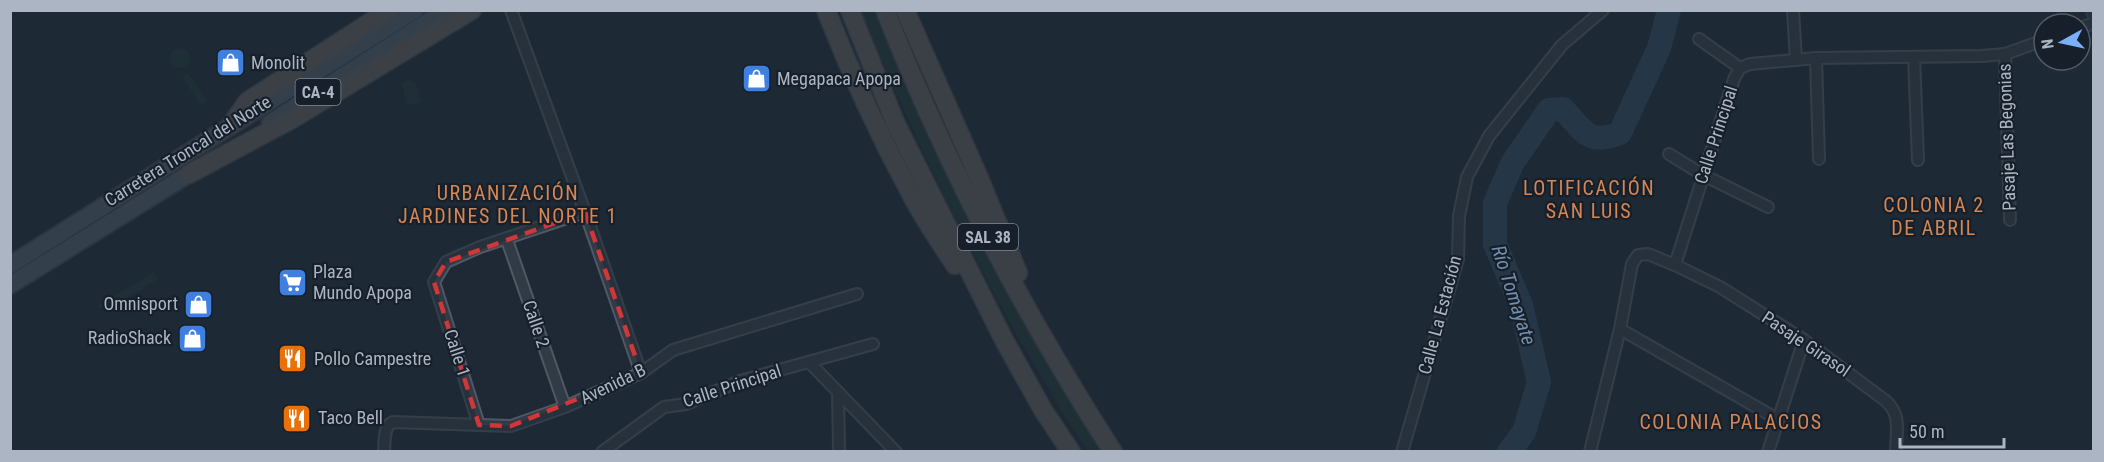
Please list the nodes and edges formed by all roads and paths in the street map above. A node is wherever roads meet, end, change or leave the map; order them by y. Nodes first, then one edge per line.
1 (389, 10) edge
2 (416, 10) edge
3 (446, 10) edge
4 (472, 10) edge
5 (511, 10) edge
6 (826, 10) edge
7 (850, 10) edge
8 (885, 10) edge
9 (906, 10) edge
10 (1603, 10) edge
11 (1793, 10) edge
12 (1699, 39) dead end
13 (2032, 44) edge
14 (2005, 54) junction
15 (1914, 57) junction
16 (1816, 58) junction
17 (1796, 60) junction
18 (1740, 68) junction
19 (231, 125) junction
20 (1669, 154) dead end
21 (1819, 159) dead end
22 (1918, 160) dead end
23 (189, 174) junction
24 (1703, 175) junction
25 (1768, 207) dead end
26 (585, 212) junction
27 (2010, 220) dead end
28 (507, 240) junction
29 (10, 265) edge
30 (1675, 266) junction
31 (10, 285) edge
32 (857, 294) dead end
33 (1620, 329) junction
34 (1044, 339) junction
35 (1004, 340) junction
36 (1804, 340) junction
37 (873, 344) dead end
38 (808, 362) junction
39 (641, 373) junction
40 (838, 392) junction
41 (564, 407) junction
42 (1779, 420) junction
43 (479, 425) junction
44 (384, 452) edge
45 (602, 452) edge
46 (839, 452) edge
47 (897, 452) edge
48 (1071, 452) edge
49 (1113, 452) edge
50 (1402, 452) edge
51 (1590, 452) edge
52 (1768, 452) edge
53 (1896, 452) edge

1 - 19 highway
2 - 19 main road, Carretera Troncal del Norte / CA-4
3 - 23 main road, Carretera Troncal del Norte / CA-4
4 - 23 highway
5 - 26 street
6 - 35 highway
7 - 35 highway, SAL 38
8 - 34 highway, SAL 38
9 - 34 highway
10 - 50 street, Calle La Estación
11 - 17 street
12 - 18 street
13 - 14 street, Calle Principal
14 - 15 street, Calle Principal
14 - 27 street, Pasaje Las Begonias
15 - 16 street, Calle Principal
15 - 22 street
16 - 17 street, Calle Principal
16 - 21 street
17 - 18 street, Calle Principal
18 - 24 street, Calle Principal
19 - 29 main road, Carretera Troncal del Norte / CA-4
20 - 24 street
23 - 31 main road, Carretera Troncal del Norte / CA-4
24 - 25 street
24 - 30 street, Calle Principal
26 - 28 street
26 - 39 street
28 - 41 street, Calle 2
28 - 43 street, Calle 1
30 - 33 street
30 - 36 street, Pasaje Girasol
32 - 39 street, Avenida B
33 - 42 street
33 - 51 street
34 - 49 highway, SAL 38
35 - 48 highway, SAL 38
36 - 42 street
36 - 53 street, Pasaje Girasol
37 - 38 street, Calle Principal
38 - 40 street
38 - 45 street, Calle Principal
39 - 41 street, Avenida B
40 - 46 street
40 - 47 street
41 - 43 street, Avenida B
42 - 52 street
43 - 44 street, Avenida B

